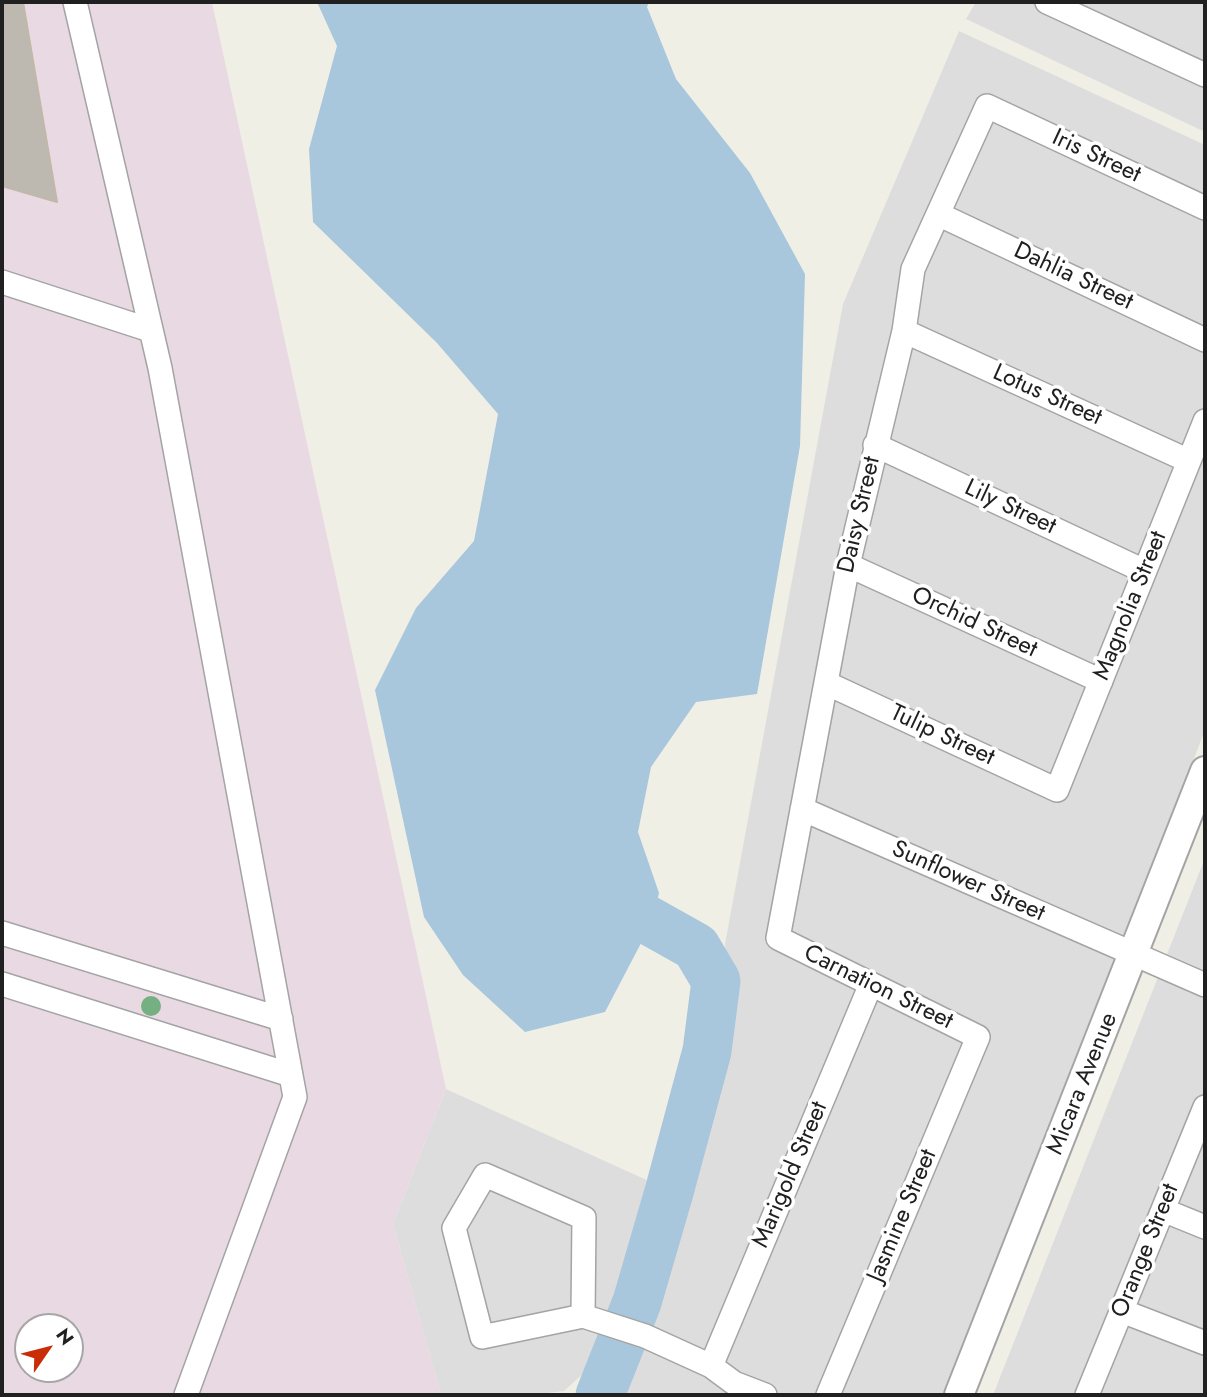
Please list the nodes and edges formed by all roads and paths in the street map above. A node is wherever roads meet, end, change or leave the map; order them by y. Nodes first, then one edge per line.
1 (75, 2) edge
2 (1047, 2) edge
3 (1205, 75) edge
4 (987, 106) joint
5 (1205, 208) edge
6 (940, 215) junction
7 (2, 282) edge
8 (150, 330) junction
9 (904, 331) junction
10 (1205, 340) edge
11 (1205, 421) edge
12 (875, 445) junction
13 (1189, 461) junction
14 (848, 565) junction
15 (1144, 571) junction
16 (1101, 681) junction
17 (827, 683) junction
18 (1205, 771) edge
19 (1056, 790) joint
20 (802, 808) junction
21 (2, 933) edge
22 (778, 938) joint
23 (1134, 956) junction
24 (2, 984) edge
25 (871, 984) junction
26 (1205, 985) edge
27 (281, 1019) junction
28 (978, 1037) joint
29 (291, 1075) junction
30 (1205, 1107) edge
31 (1163, 1210) junction
32 (1205, 1227) edge
33 (1122, 1311) junction
34 (593, 1319) junction
35 (1205, 1343) edge
36 (710, 1366) junction
37 (186, 1395) edge
38 (765, 1395) edge
39 (828, 1395) edge
40 (959, 1395) edge
41 (1087, 1395) edge

1 - 8 street
2 - 3 street
4 - 5 street, Iris Street
4 - 6 street, Daisy Street
6 - 9 street, Daisy Street
6 - 10 street, Dahlia Street
7 - 8 street
8 - 27 street
9 - 12 street, Daisy Street
9 - 13 street, Lotus Street
11 - 13 street, Magnolia Street
12 - 14 street, Daisy Street
12 - 15 street, Lily Street
13 - 15 street, Magnolia Street
14 - 16 street, Orchid Street
14 - 17 street, Daisy Street
15 - 16 street, Magnolia Street
16 - 19 street, Magnolia Street
17 - 19 street, Tulip Street
17 - 20 street, Daisy Street
18 - 23 street, Micara Avenue
20 - 22 street, Daisy Street
20 - 23 street, Sunflower Street
21 - 27 street
22 - 25 street, Carnation Street
23 - 26 street, Sunflower Street
23 - 40 street, Micara Avenue
24 - 29 street
25 - 28 street, Carnation Street
25 - 36 street, Marigold Street
27 - 29 street
28 - 39 street, Jasmine Street
29 - 37 street
30 - 31 street, Orange Street
31 - 32 street
31 - 33 street, Orange Street
33 - 35 street
33 - 41 street, Orange Street
34 - 34 street
34 - 36 street
36 - 38 street

